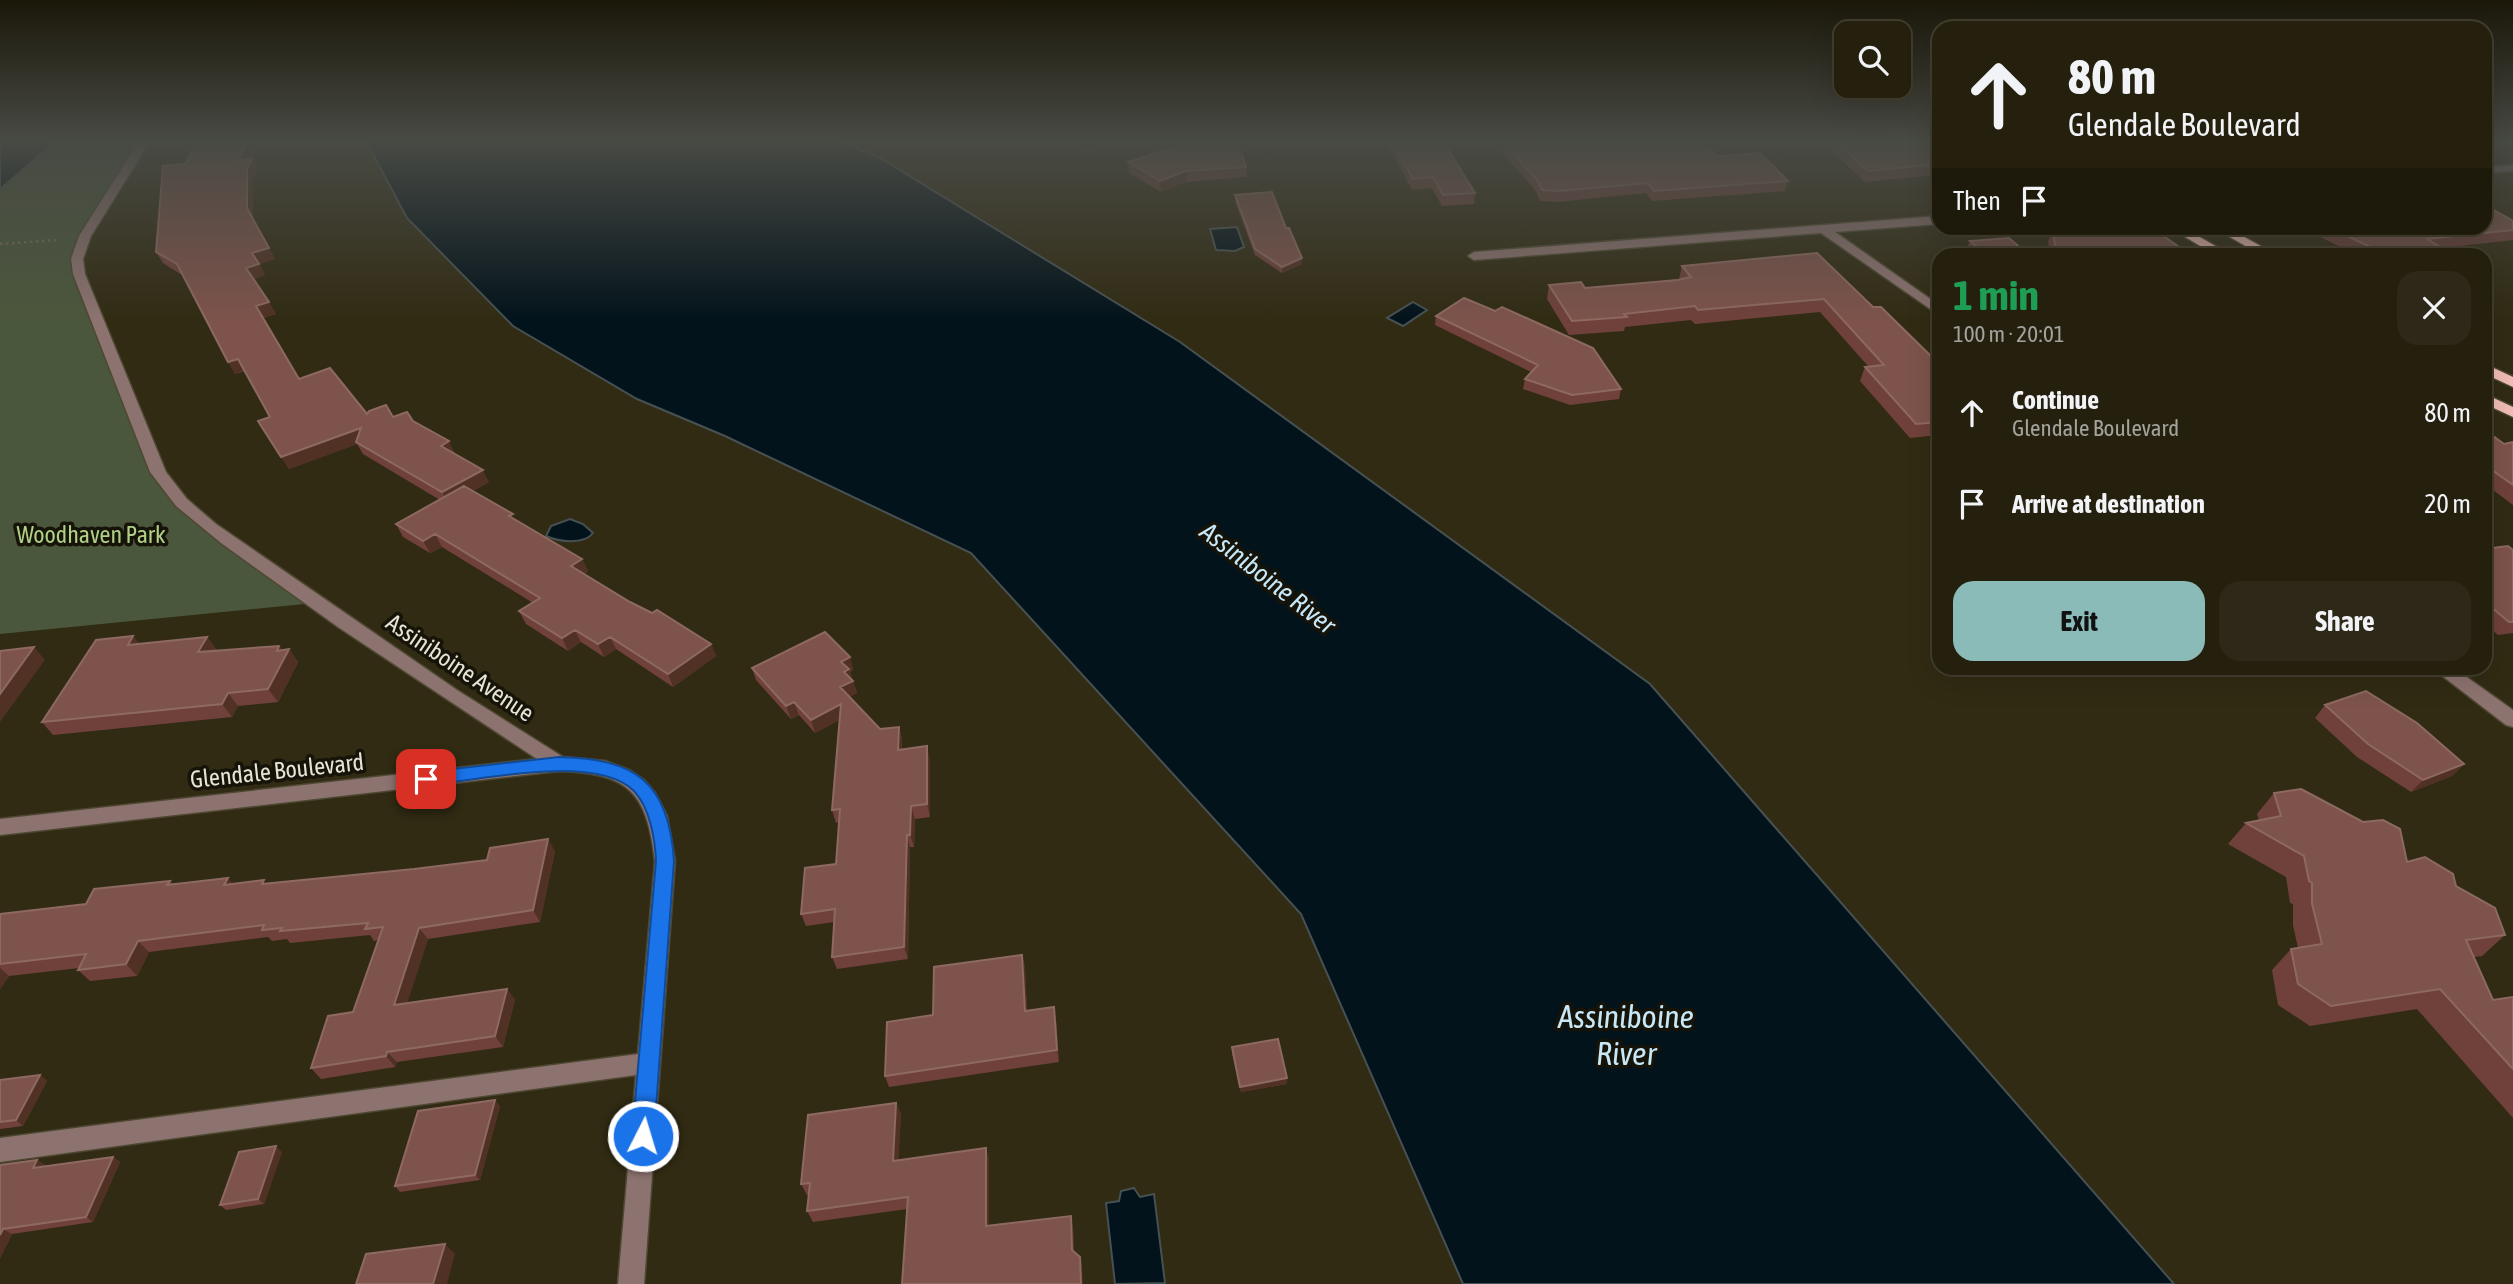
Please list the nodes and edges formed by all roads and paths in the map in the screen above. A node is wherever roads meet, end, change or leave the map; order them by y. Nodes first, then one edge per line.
1 (107, 201) edge
2 (1932, 221) edge
3 (1826, 231) junction
4 (2189, 235) edge
5 (2233, 235) edge
6 (85, 236) junction
7 (0, 244) edge
8 (2212, 248) edge
9 (2258, 248) edge
10 (1474, 256) dead end
11 (1932, 306) edge
12 (2492, 372) edge
13 (2513, 383) edge
14 (2492, 402) edge
15 (2513, 413) edge
16 (2451, 675) edge
17 (2513, 720) edge
18 (559, 764) junction
19 (0, 827) edge
20 (649, 1063) junction
21 (0, 1150) edge
22 (631, 1284) edge

1 - 6 street, Assiniboine Avenue
2 - 3 street
3 - 10 street
3 - 11 street
4 - 8 main road
5 - 9 main road
6 - 7 path
6 - 18 street, Assiniboine Avenue
12 - 13 main road
14 - 15 main road
16 - 17 street
18 - 19 street, Glendale Boulevard
18 - 20 street
20 - 21 street
20 - 22 street

